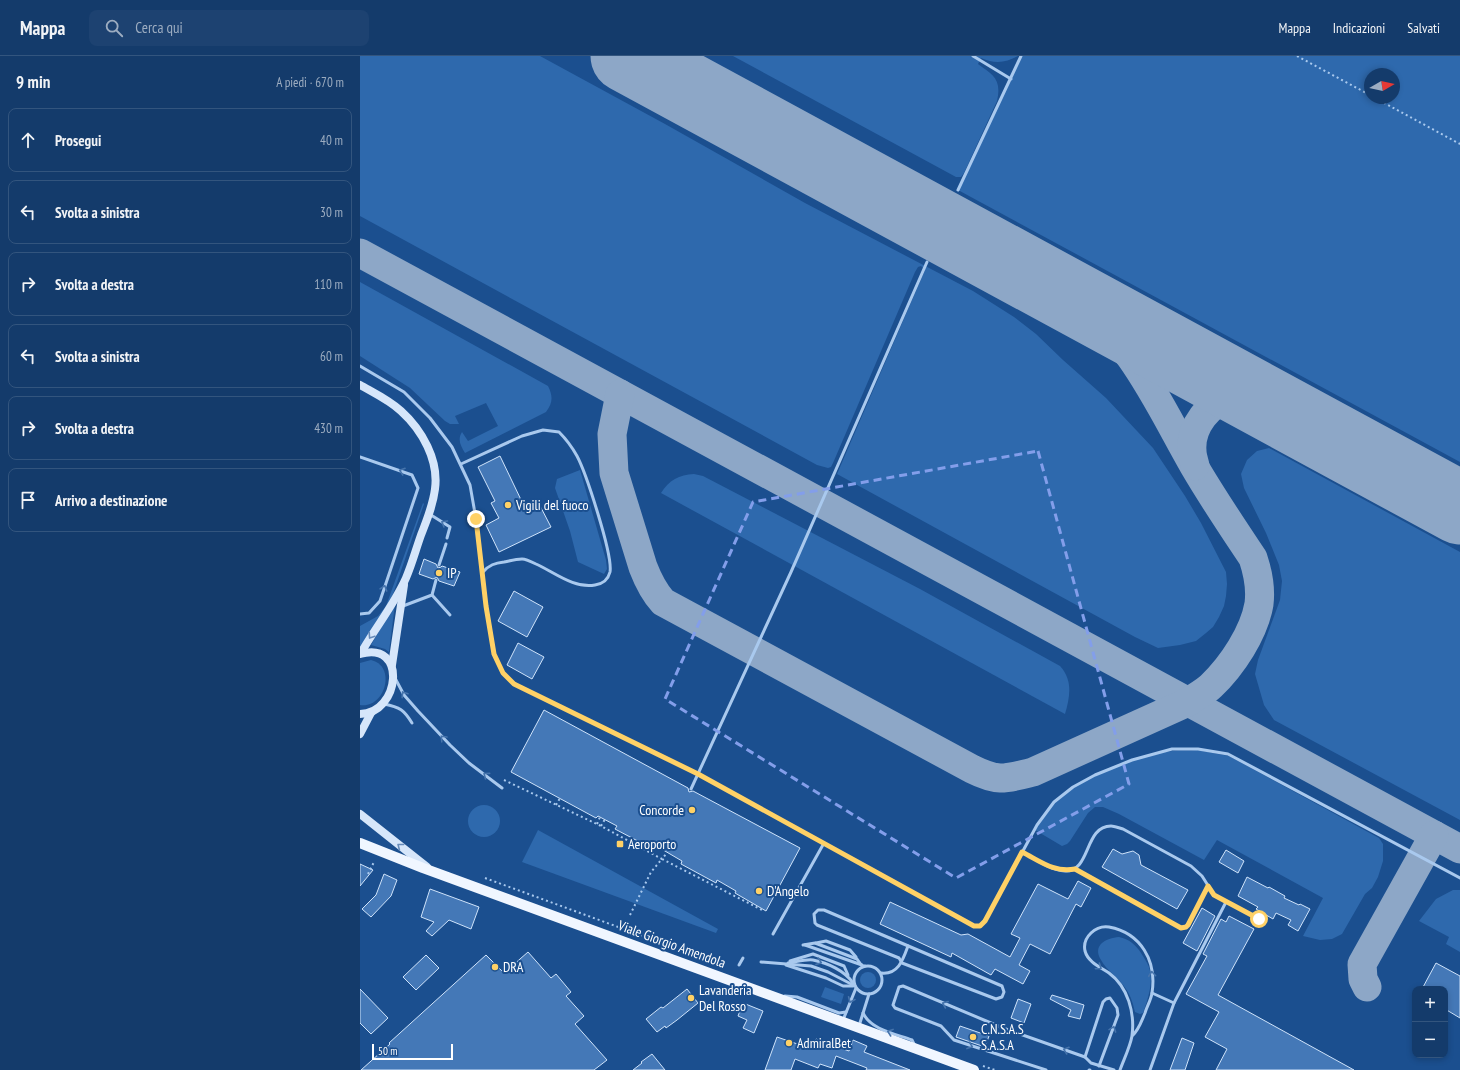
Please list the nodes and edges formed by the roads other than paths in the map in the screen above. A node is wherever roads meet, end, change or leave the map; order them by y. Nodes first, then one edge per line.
1 (973, 56) edge
2 (1021, 56) edge
3 (1011, 78) junction
4 (958, 190) dead end
5 (927, 262) dead end
6 (360, 366) edge
7 (360, 385) edge
8 (360, 457) edge
9 (460, 464) junction
10 (429, 513) junction
11 (448, 538) dead end
12 (446, 544) dead end
13 (439, 565) dead end
14 (483, 572) junction
15 (406, 578) junction
16 (436, 580) dead end
17 (432, 595) junction
18 (401, 606) junction
19 (360, 614) edge
20 (450, 615) dead end
21 (360, 653) edge
22 (392, 665) junction
23 (394, 675) junction
24 (382, 704) junction
25 (371, 713) junction
26 (360, 714) edge
27 (412, 723) dead end
28 (360, 734) edge
29 (698, 774) junction
30 (502, 788) dead end
31 (691, 789) dead end
32 (360, 814) edge
33 (360, 843) edge
34 (824, 843) junction
35 (1022, 852) junction
36 (1075, 869) junction
37 (430, 870) junction
38 (1460, 878) edge
39 (1208, 886) junction
40 (1226, 902) junction
41 (1259, 919) dead end
42 (773, 934) dead end
43 (908, 946) junction
44 (743, 958) dead end
45 (761, 962) dead end
46 (781, 964) junction
47 (902, 964) junction
48 (739, 965) dead end
49 (864, 966) junction
50 (881, 973) junction
51 (856, 987) junction
52 (1152, 993) junction
53 (768, 994) junction
54 (869, 994) junction
55 (1174, 1003) junction
56 (846, 1012) junction
57 (863, 1014) junction
58 (843, 1022) junction
59 (858, 1028) junction
60 (1132, 1036) junction
61 (917, 1049) junction
62 (1085, 1057) junction
63 (1099, 1066) junction
64 (974, 1070) edge
65 (1046, 1070) edge
66 (1114, 1070) edge
67 (1120, 1070) edge
68 (1150, 1070) edge

1 - 3 lane
2 - 3 lane
3 - 4 lane
5 - 29 lane
6 - 9 lane
7 - 10 street
19 -> 8 lane
9 - 14 lane
9 - 14 lane
11 -> 10 lane
10 - 15 street
12 - 13 lane
14 - 29 lane
15 - 18 street
15 -> 21 street
16 - 17 lane
17 - 18 lane
17 - 20 lane
18 - 22 street
21 - 22 street
22 - 23 street
23 - 24 street
30 -> 23 lane
24 - 25 street
24 - 27 lane
25 - 26 street
25 - 28 street
29 - 31 lane
29 - 34 lane
37 -> 32 street
33 - 37 main road, Viale Giorgio Amendola
34 - 35 lane
34 - 42 lane
35 - 36 lane
35 - 38 lane
36 - 39 lane
36 - 39 lane
37 - 53 main road, Viale Giorgio Amendola
39 - 40 lane
40 - 41 lane
40 - 55 lane
43 - 47 lane
43 - 47 lane
43 - 47 lane
44 - 48 lane
45 - 46 lane
46 - 51 lane
46 - 51 lane
46 -> 51 lane
47 - 50 lane
49 - 49 lane
49 - 50 lane
49 - 51 lane
50 - 54 lane
51 - 54 lane
51 -> 56 lane
52 - 55 lane
52 - 60 lane
52 -> 60 lane
53 - 56 lane
53 - 58 main road, Viale Giorgio Amendola
54 - 57 lane
55 - 68 lane
56 - 58 lane
57 - 59 lane
61 -> 57 lane
58 - 59 main road, Viale Giorgio Amendola
59 - 61 main road, Viale Giorgio Amendola
60 - 67 lane
61 - 64 main road, Viale Giorgio Amendola
62 - 63 lane
63 -> 62 lane
62 -> 65 lane
63 - 66 lane

